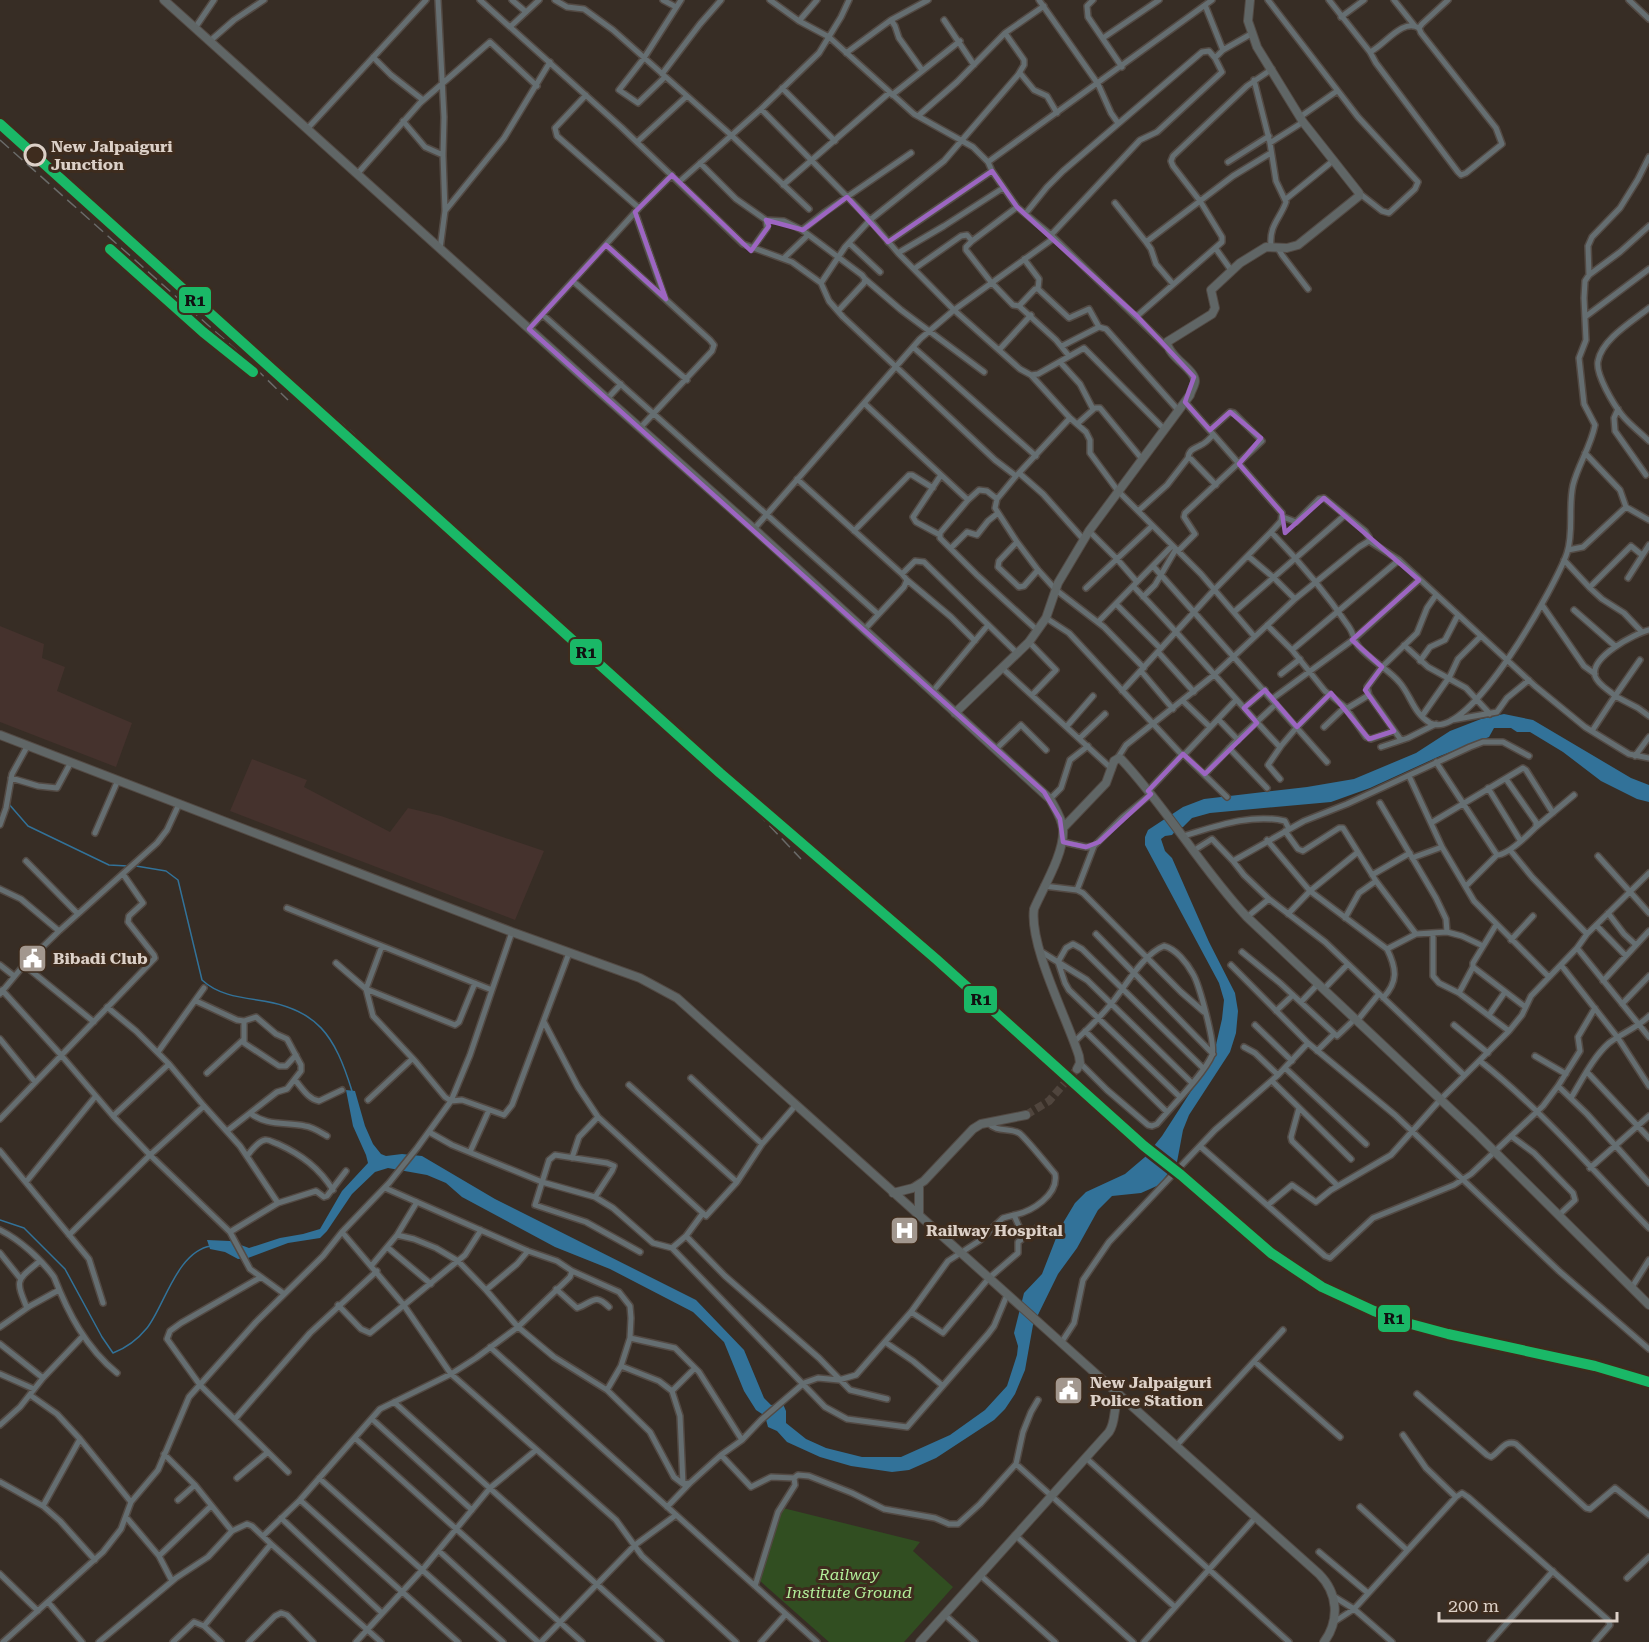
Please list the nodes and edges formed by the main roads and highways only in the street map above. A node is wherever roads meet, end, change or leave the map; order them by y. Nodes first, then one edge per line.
1 (1250, 0) edge
2 (167, 1) edge
3 (956, 712) junction
4 (0, 735) edge
5 (1063, 828) junction
6 (1079, 1066) road end
7 (1026, 1115) tunnel mouth
8 (918, 1185) junction
9 (893, 1193) junction
10 (919, 1216) junction
11 (1649, 1305) edge
12 (1120, 1396) junction
13 (920, 1642) edge
14 (1324, 1642) edge

1 - 3 main road
2 - 3 main road
3 - 5 main road
4 - 9 main road
5 - 6 main road
5 - 11 main road
7 - 8 main road
8 - 9 main road
8 - 10 main road
9 - 10 main road
10 - 12 main road
12 - 13 main road
12 - 14 main road

